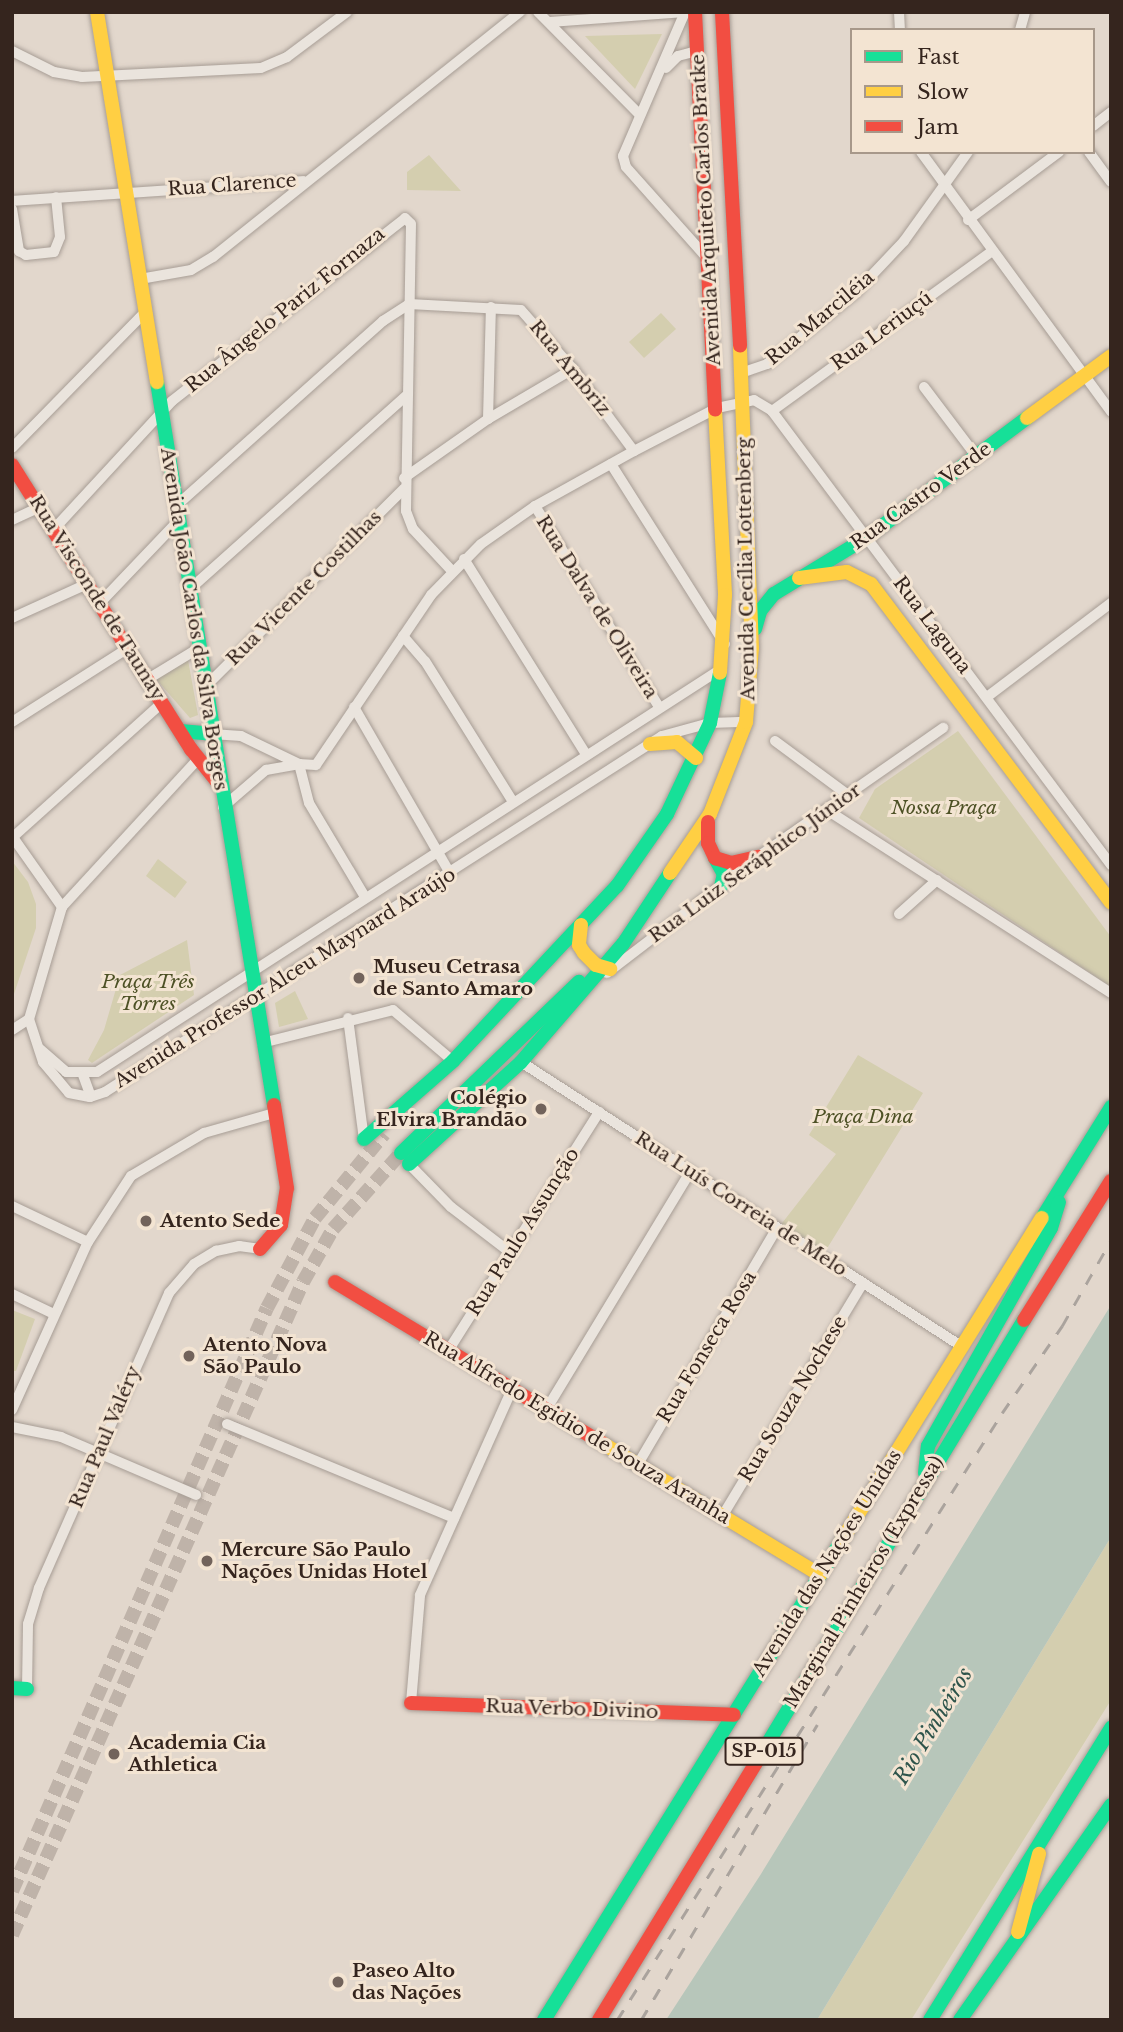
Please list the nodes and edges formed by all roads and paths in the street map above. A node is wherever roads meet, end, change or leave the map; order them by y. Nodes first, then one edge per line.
1 (97, 12) edge
2 (348, 12) edge
3 (520, 12) edge
4 (538, 12) edge
5 (685, 12) edge
6 (695, 12) edge
7 (722, 12) edge
8 (550, 22) junction
9 (12, 51) edge
10 (697, 51) junction
11 (662, 74) junction
12 (109, 77) junction
13 (1111, 112) edge
14 (640, 115) junction
15 (1095, 124) edge
16 (922, 154) edge
17 (967, 154) edge
18 (1056, 154) edge
19 (1091, 154) edge
20 (304, 181) junction
21 (1111, 182) edge
22 (945, 189) junction
23 (125, 192) junction
24 (56, 197) junction
25 (12, 201) edge
26 (12, 209) edge
27 (968, 220) junction
28 (992, 251) junction
29 (708, 258) junction
30 (140, 279) junction
31 (409, 304) junction
32 (491, 307) junction
33 (145, 313) junction
34 (1111, 356) edge
35 (573, 369) junction
36 (741, 373) junction
37 (1084, 375) junction
38 (924, 387) dead end
39 (406, 396) junction
40 (743, 399) junction
41 (717, 408) junction
42 (161, 411) junction
43 (772, 411) junction
44 (1111, 412) edge
45 (488, 419) junction
46 (12, 448) edge
47 (634, 451) junction
48 (977, 457) junction
49 (611, 464) junction
50 (12, 465) edge
51 (404, 478) junction
52 (404, 489) junction
53 (176, 506) junction
54 (535, 506) junction
55 (40, 507) junction
56 (12, 520) edge
57 (178, 521) junction
58 (54, 529) junction
59 (866, 538) junction
60 (464, 559) junction
61 (452, 571) junction
62 (799, 578) junction
63 (87, 584) junction
64 (190, 589) junction
65 (1111, 603) edge
66 (99, 604) junction
67 (12, 618) edge
68 (403, 636) junction
69 (725, 644) junction
70 (128, 648) junction
71 (199, 648) junction
72 (752, 648) junction
73 (721, 669) junction
74 (148, 679) junction
75 (205, 687) junction
76 (986, 697) junction
77 (163, 702) junction
78 (354, 707) junction
79 (659, 707) junction
80 (12, 722) edge
81 (746, 722) junction
82 (710, 723) junction
83 (943, 728) dead end
84 (180, 731) junction
85 (212, 734) junction
86 (775, 741) dead end
87 (650, 744) junction
88 (270, 748) junction
89 (586, 754) junction
90 (696, 758) junction
91 (198, 759) junction
92 (299, 764) junction
93 (266, 770) junction
94 (220, 785) junction
95 (848, 795) junction
96 (513, 800) junction
97 (223, 807) junction
98 (827, 810) junction
99 (710, 814) junction
100 (13, 836) edge
101 (436, 850) junction
102 (1107, 853) edge
103 (715, 858) junction
104 (758, 858) junction
105 (1111, 865) edge
106 (450, 873) junction
107 (937, 880) junction
108 (720, 886) junction
109 (365, 897) junction
110 (1111, 903) edge
111 (62, 907) junction
112 (899, 914) dead end
113 (581, 925) junction
114 (545, 965) junction
115 (603, 968) junction
116 (249, 970) junction
117 (1111, 993) edge
118 (255, 1000) junction
119 (348, 1018) junction
120 (29, 1019) junction
121 (12, 1030) edge
122 (262, 1043) junction
123 (37, 1047) junction
124 (453, 1061) junction
125 (521, 1062) junction
126 (62, 1069) junction
127 (83, 1075) junction
128 (55, 1079) junction
129 (91, 1097) junction
130 (1111, 1107) edge
131 (599, 1112) junction
132 (274, 1113) junction
133 (384, 1133) tunnel mouth
134 (365, 1139) joint
135 (405, 1159) junction
136 (690, 1172) junction
137 (1111, 1181) edge
138 (1065, 1183) junction
139 (12, 1206) edge
140 (776, 1230) junction
141 (88, 1242) junction
142 (260, 1250) joint
143 (511, 1253) junction
144 (335, 1282) dead end
145 (863, 1283) junction
146 (12, 1294) edge
147 (54, 1314) junction
148 (961, 1346) junction
149 (448, 1351) junction
150 (512, 1389) junction
151 (12, 1410) edge
152 (546, 1410) junction
153 (227, 1424) dead end
154 (12, 1427) edge
155 (99, 1452) junction
156 (638, 1464) junction
157 (924, 1479) junction
158 (196, 1495) dead end
159 (723, 1515) junction
160 (454, 1518) junction
161 (820, 1575) junction
162 (20, 1688) edge
163 (411, 1703) joint
164 (734, 1715) junction
165 (1111, 1728) edge
166 (1111, 1805) edge
167 (1043, 1837) junction
168 (1018, 1932) junction
169 (544, 2020) edge
170 (599, 2020) edge
171 (930, 2020) edge
172 (960, 2020) edge

1 - 12 main road, Avenida João Carlos da Silva Borges
2 - 12 street
3 - 20 street, Rua Clarence
4 - 8 street
5 - 8 street
5 - 11 street
6 - 10 main road, Avenida Arquiteto Carlos Bratke
7 - 36 main road, Avenida Arquiteto Carlos Bratke
8 - 14 street
9 - 12 street
10 - 11 street
10 - 29 main road, Avenida Arquiteto Carlos Bratke
11 - 14 street
12 - 23 main road, Avenida João Carlos da Silva Borges
13 - 15 street
14 - 29 street
16 - 22 street
17 - 22 street, Rua Marciléia
18 - 27 street
19 - 21 street
20 - 23 street, Rua Clarence
20 - 30 street
22 - 27 street
22 - 36 street, Rua Marciléia
23 - 24 street, Rua Clarence
23 - 30 main road, Avenida João Carlos da Silva Borges
24 - 25 street, Rua Clarence
24 - 26 street
27 - 28 street
28 - 37 street
28 - 43 street, Rua Leriuçú
29 - 41 main road, Avenida Arquiteto Carlos Bratke
30 - 33 main road, Avenida João Carlos da Silva Borges
31 - 32 street, Rua Ambriz
31 - 39 street
31 - 42 street, Rua Ângelo Pariz Fornaza
31 - 53 street
32 - 35 street, Rua Ambriz
32 - 45 street
33 - 42 main road, Avenida João Carlos da Silva Borges
33 - 46 street
34 - 37 main road, Rua Castro Verde
35 - 45 street
35 - 47 street, Rua Ambriz
36 - 40 main road, Avenida Arquiteto Carlos Bratke
37 - 44 street
37 - 48 main road, Rua Castro Verde
38 - 48 street
39 - 51 street
39 - 64 street
40 - 41 street
40 - 43 street
40 - 72 main road, Avenida Cecília Lottenberg
41 - 47 street
41 - 69 main road, Avenida Cecília Lottenberg
42 - 53 main road, Avenida João Carlos da Silva Borges
42 - 58 street
43 - 59 street, Rua Laguna
45 - 51 street
47 - 49 street
48 - 59 main road, Rua Castro Verde
49 - 54 street
49 - 69 street
50 - 55 main road, Rua Visconde de Taunay
51 - 52 street
52 - 61 street
52 - 75 street, Rua Vicente Costilhas
53 - 57 main road, Avenida João Carlos da Silva Borges
54 - 60 street
54 - 79 street, Rua Dalva de Oliveira
55 - 56 street
55 - 58 main road, Rua Visconde de Taunay
57 - 64 main road, Avenida João Carlos da Silva Borges
57 - 66 street
58 - 63 main road, Rua Visconde de Taunay
59 - 62 main road, Rua Castro Verde
59 - 76 street, Rua Laguna
60 - 61 street
60 - 89 street
61 - 68 street
62 - 72 main road, Rua Castro Verde
62 - 110 main road
63 - 66 main road, Rua Visconde de Taunay
63 - 67 street
64 - 71 main road, Avenida João Carlos da Silva Borges
65 - 76 street
66 - 70 main road, Rua Visconde de Taunay
68 - 78 street
68 - 96 street
69 - 73 main road, Avenida Cecília Lottenberg
70 - 74 main road, Rua Visconde de Taunay
70 - 80 street
71 - 74 street
71 - 75 main road, Avenida João Carlos da Silva Borges
72 - 81 main road, Avenida Cecília Lottenberg
73 - 79 street, Avenida Professor Alceu Maynard Araújo
73 - 82 main road, Avenida Cecília Lottenberg
74 - 77 main road, Rua Visconde de Taunay
75 - 85 main road, Avenida João Carlos da Silva Borges
76 - 102 street, Rua Laguna
77 - 84 main road, Rua Visconde de Taunay
77 - 100 street
78 - 92 street
78 - 101 street
79 - 89 street, Avenida Professor Alceu Maynard Araújo
81 - 82 street, Avenida Professor Alceu Maynard Araújo
81 - 99 main road, Avenida Cecília Lottenberg
82 - 87 street, Avenida Professor Alceu Maynard Araújo
82 - 90 main road, Avenida Cecília Lottenberg
83 - 95 street, Rua Luiz Seráphico Júnior
84 - 85 main road
84 - 91 main road, Rua Visconde de Taunay
85 - 88 street
85 - 94 main road, Avenida João Carlos da Silva Borges
86 - 95 street
87 - 90 main road
87 - 106 street, Avenida Professor Alceu Maynard Araújo
88 - 92 street
88 - 93 street
89 - 96 street, Avenida Professor Alceu Maynard Araújo
90 - 113 main road, Avenida Cecília Lottenberg
91 - 94 main road, Rua Visconde de Taunay
91 - 111 street
92 - 93 street
92 - 109 street
93 - 97 street
94 - 97 main road, Avenida João Carlos da Silva Borges
95 - 98 street, Rua Luiz Seráphico Júnior
96 - 101 street, Avenida Professor Alceu Maynard Araújo
97 - 116 main road, Avenida João Carlos da Silva Borges
98 - 104 street, Rua Luiz Seráphico Júnior
98 - 107 street
99 - 103 main road
99 - 115 main road, Avenida Cecília Lottenberg
100 - 111 street
101 - 106 street
101 - 109 street, Avenida Professor Alceu Maynard Araújo
102 - 105 street, Rua Laguna
103 - 104 main road
103 - 108 main road
104 - 108 street, Rua Luiz Seráphico Júnior
106 - 118 street, Avenida Professor Alceu Maynard Araújo
107 - 112 street
107 - 117 street
108 - 115 street, Rua Luiz Seráphico Júnior
109 - 116 street, Avenida Professor Alceu Maynard Araújo
111 - 120 street
113 - 114 main road, Avenida Cecília Lottenberg
113 - 115 main road
114 - 124 main road, Avenida Cecília Lottenberg
114 - 133 main road
115 - 125 main road
115 - 135 main road
116 - 118 main road, Avenida João Carlos da Silva Borges
116 - 127 street, Avenida Professor Alceu Maynard Araújo
118 - 122 main road, Avenida João Carlos da Silva Borges
118 - 129 street, Avenida Professor Alceu Maynard Araújo
119 - 122 street
119 - 124 street
119 - 134 street
120 - 121 street
120 - 123 street
122 - 132 main road, Avenida João Carlos da Silva Borges
123 - 126 street, Avenida Professor Alceu Maynard Araújo
123 - 128 street
124 - 134 main road, Avenida Cecília Lottenberg
125 - 131 street, Rua Luís Correia de Melo
125 - 135 main road
126 - 127 street, Avenida Professor Alceu Maynard Araújo
126 - 128 street
127 - 129 street
128 - 129 street, Avenida Professor Alceu Maynard Araújo
130 - 138 main road, Avenida das Nações Unidas
131 - 136 street, Rua Luís Correia de Melo
131 - 143 street, Rua Paulo Assunção
132 - 141 street
132 - 142 main road, Avenida João Carlos da Silva Borges
135 - 143 street
136 - 140 street, Rua Luís Correia de Melo
136 - 152 street
137 - 157 main road, Marginal Pinheiros (Expressa) / SP-015
138 - 148 main road, Avenida das Nações Unidas
138 - 157 main road
139 - 141 street
140 - 145 street, Rua Luís Correia de Melo
140 - 156 street, Rua Fonseca Rosa
141 - 147 street
142 - 155 street, Rua Paul Valéry
143 - 149 street, Rua Paulo Assunção
144 - 149 main road, Rua Alfredo Egidio de Souza Aranha
145 - 148 street, Rua Luís Correia de Melo
145 - 159 street, Rua Souza Nochese
146 - 147 street
147 - 151 street
148 - 161 main road, Avenida das Nações Unidas
149 - 150 main road, Rua Alfredo Egidio de Souza Aranha
150 - 152 main road, Rua Alfredo Egidio de Souza Aranha
150 - 160 street
152 - 156 main road, Rua Alfredo Egidio de Souza Aranha
153 - 160 street
154 - 155 street
155 - 158 street
155 - 162 street, Rua Paul Valéry
156 - 159 main road, Rua Alfredo Egidio de Souza Aranha
157 - 170 main road, Marginal Pinheiros (Expressa) / SP-015
159 - 161 main road, Rua Alfredo Egidio de Souza Aranha
160 - 163 street
161 - 164 main road, Avenida das Nações Unidas
163 - 164 main road, Rua Verbo Divino
164 - 169 main road, Avenida das Nações Unidas
165 - 167 main road
166 - 168 main road
167 - 168 main road
167 - 171 main road
168 - 172 main road

